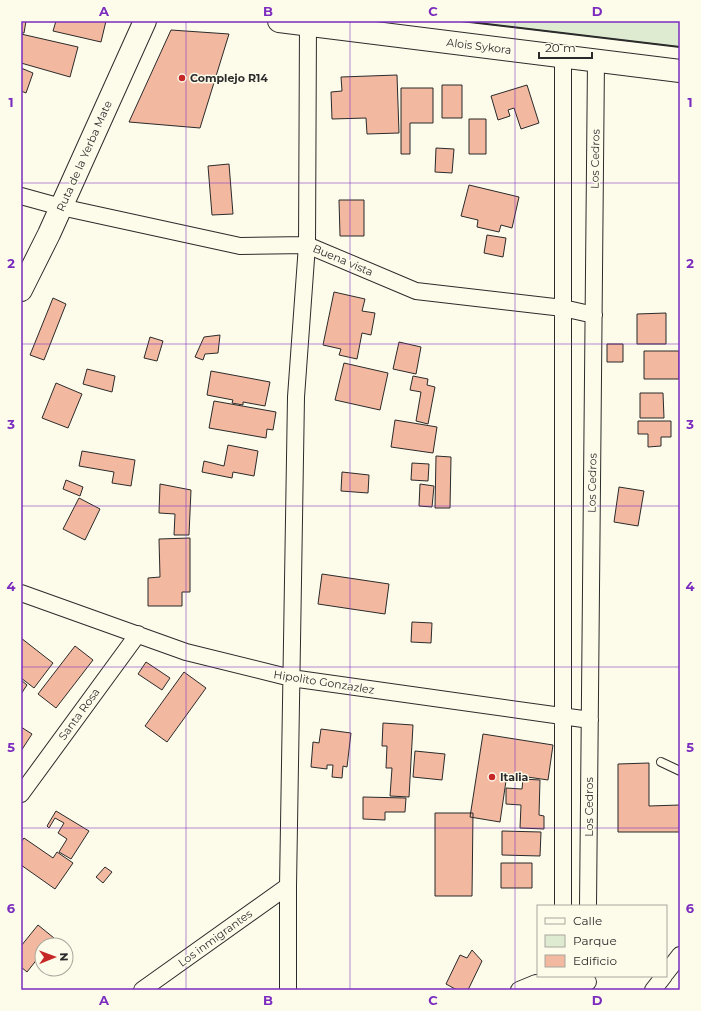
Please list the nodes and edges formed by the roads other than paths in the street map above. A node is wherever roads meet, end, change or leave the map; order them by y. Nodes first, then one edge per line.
1 (145, 21) edge
2 (279, 21) edge
3 (308, 24) junction
4 (563, 57) junction
5 (596, 60) junction
6 (680, 71) edge
7 (21, 196) edge
8 (61, 207) junction
9 (307, 245) junction
10 (21, 290) edge
11 (563, 308) junction
12 (594, 315) junction
13 (21, 593) edge
14 (138, 634) junction
15 (291, 678) junction
16 (563, 716) junction
17 (590, 720) junction
18 (661, 762) dead end
19 (680, 771) edge
20 (21, 794) edge
21 (288, 886) junction
22 (563, 905) edge
23 (588, 905) edge
24 (680, 954) edge
25 (667, 972) edge
26 (663, 977) edge
27 (563, 983) edge
28 (588, 983) edge
29 (142, 990) edge
30 (288, 990) edge
31 (519, 990) edge
32 (653, 990) edge

1 - 8 street, Ruta de la Yerba Mate
2 - 3 street, Alois Sykora
3 - 4 street, Alois Sykora
3 - 9 street
4 - 5 street, Alois Sykora
4 - 11 street
5 - 6 street, Alois Sykora
5 - 12 street, Los Cedros
7 - 8 street, Buena vista
8 - 9 street, Buena vista
8 - 10 street, Ruta de la Yerba Mate
9 - 11 street, Buena vista
9 - 15 street
11 - 12 street, Buena vista
11 - 16 street
12 - 17 street, Los Cedros
13 - 14 street, Hipolito Gonzazlez
14 - 15 street, Hipolito Gonzazlez
14 - 20 street, Santa Rosa
15 - 16 street, Hipolito Gonzazlez
15 - 21 street
16 - 17 street, Hipolito Gonzazlez
16 - 22 street
17 - 23 street, Los Cedros
18 - 19 lane
21 - 29 street, Los inmigrantes
21 - 30 street
24 - 25 street
26 - 32 street
27 - 28 street
27 - 31 street

